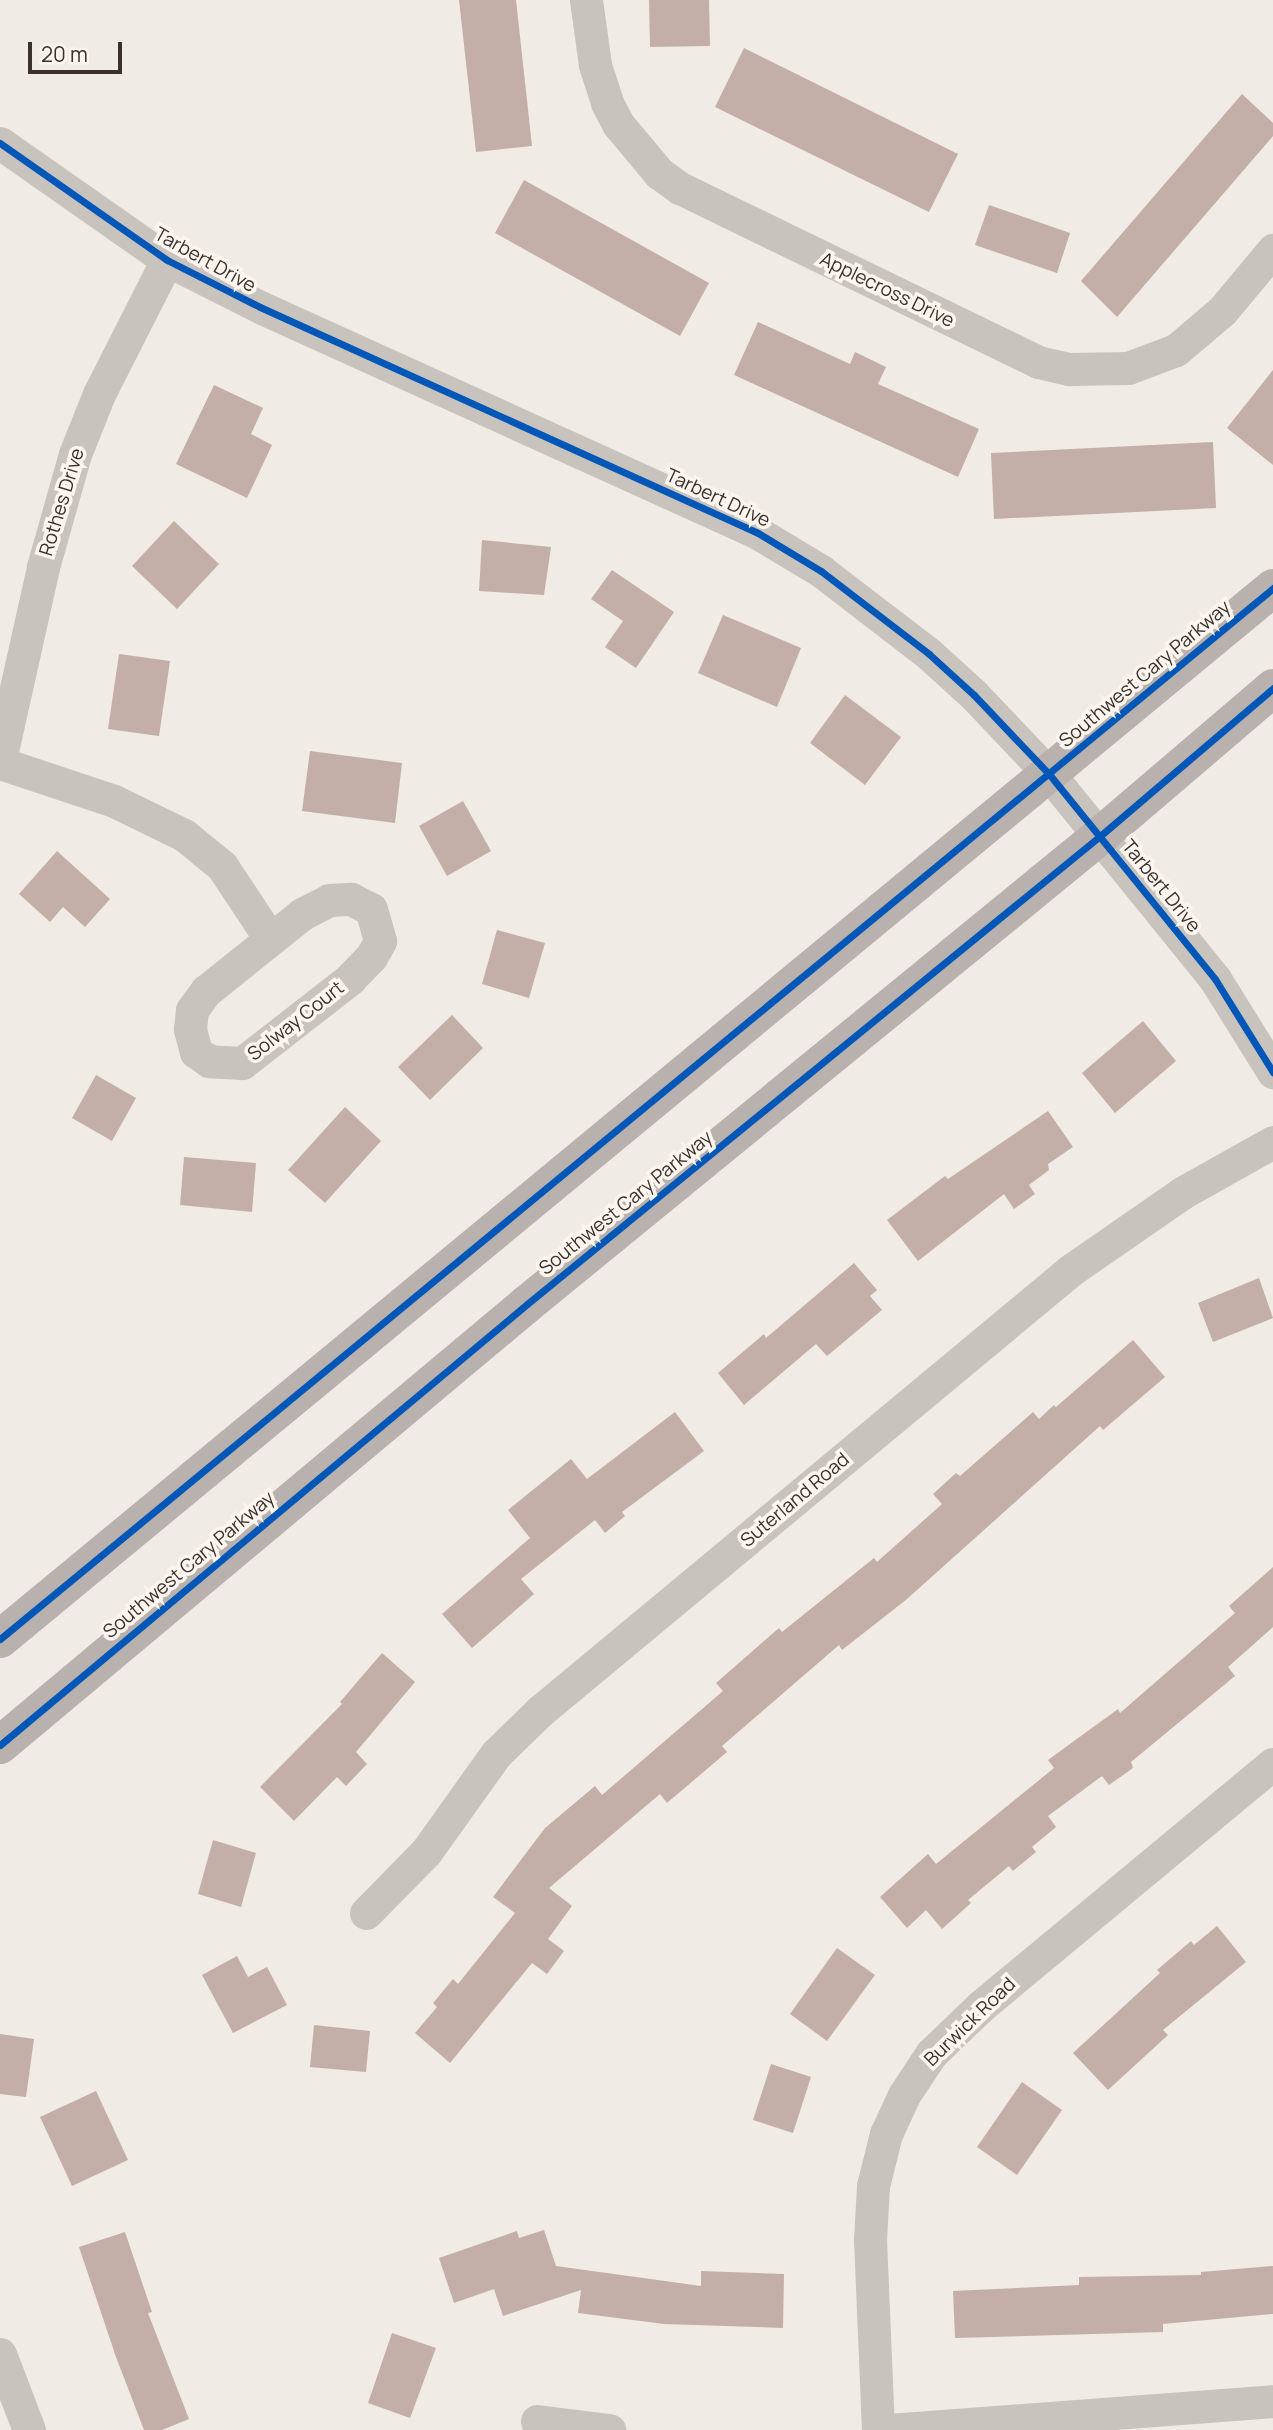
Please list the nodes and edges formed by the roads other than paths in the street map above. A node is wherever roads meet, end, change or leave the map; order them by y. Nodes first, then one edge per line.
1 (586, 0) edge
2 (0, 143) edge
3 (1273, 250) edge
4 (167, 260) junction
5 (1273, 588) edge
6 (1273, 688) edge
7 (0, 762) edge
8 (1049, 774) junction
9 (1100, 836) junction
10 (269, 937) junction
11 (1273, 1072) edge
12 (1273, 1142) edge
13 (0, 1639) edge
14 (0, 1745) edge
15 (1273, 1764) edge
16 (366, 1913) dead end
17 (0, 2354) edge
18 (1273, 2401) edge
19 (537, 2421) dead end
20 (29, 2430) edge
21 (609, 2430) edge
22 (877, 2430) edge
23 (889, 2430) edge

1 - 3 street, Applecross Drive
2 - 4 street, Tarbert Drive
4 - 7 street, Rothes Drive
4 - 8 street, Tarbert Drive
5 - 8 main road, Southwest Cary Parkway
6 - 9 main road, Southwest Cary Parkway
7 - 10 street
8 - 9 street, Tarbert Drive
8 - 13 main road, Southwest Cary Parkway
9 - 11 street, Tarbert Drive
9 - 14 main road, Southwest Cary Parkway
10 - 10 street, Solway Court
12 - 16 street, Suterland Road
15 - 22 street, Burwick Road
17 - 20 street
18 - 23 street
19 - 21 street

